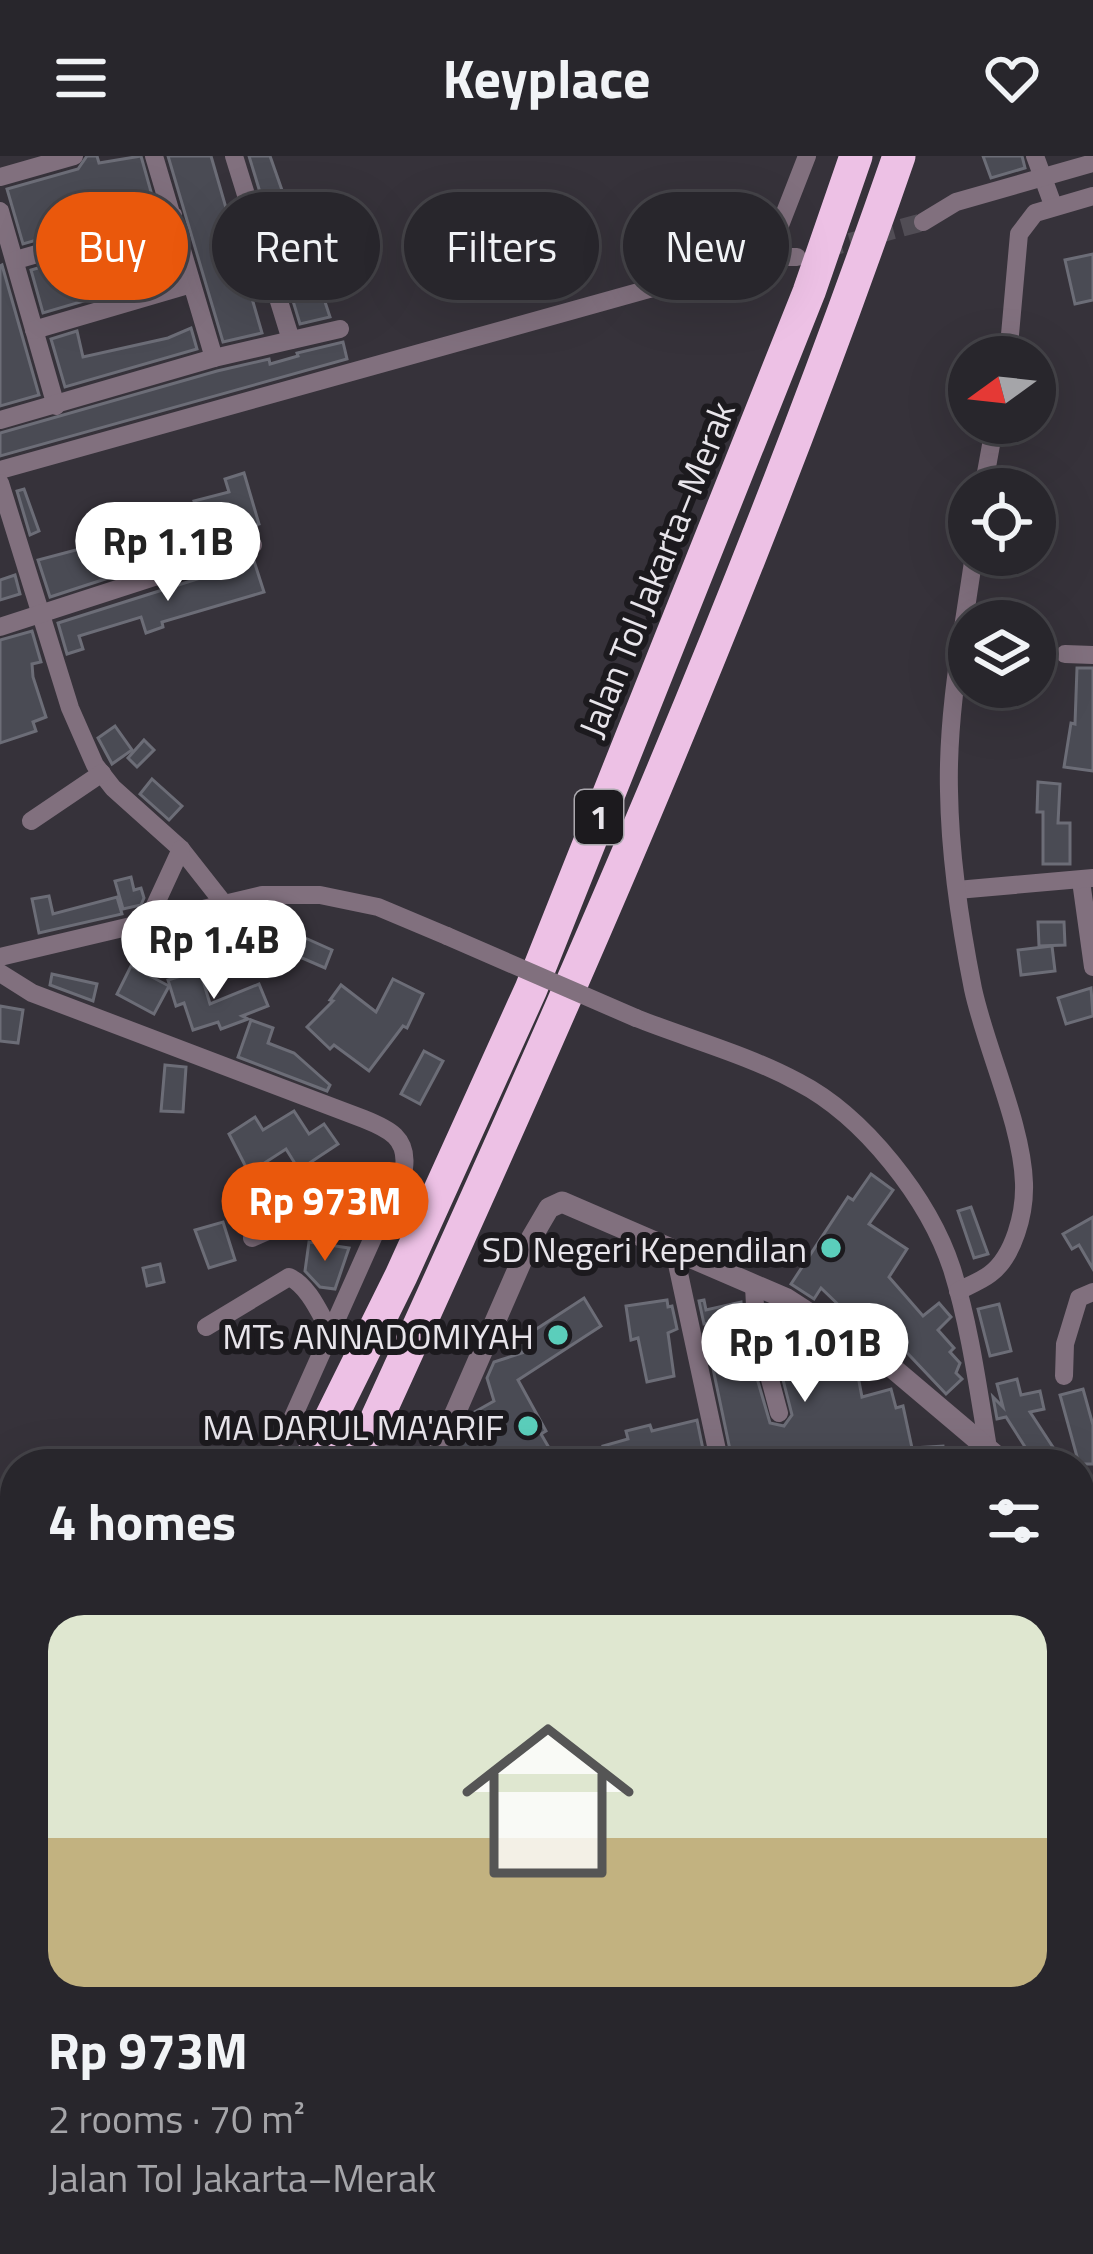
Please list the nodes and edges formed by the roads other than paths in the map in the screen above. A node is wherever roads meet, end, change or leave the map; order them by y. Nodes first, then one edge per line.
1 (74, 156) edge
2 (154, 156) edge
3 (234, 156) edge
4 (807, 156) edge
5 (856, 156) edge
6 (899, 156) edge
7 (1035, 156) edge
8 (1093, 164) edge
9 (0, 177) edge
10 (1048, 188) junction
11 (166, 192) edge
12 (1093, 196) edge
13 (789, 202) edge
14 (0, 212) edge
15 (923, 222) tunnel mouth
16 (36, 254) edge
17 (789, 257) edge
18 (797, 257) dead end
19 (16, 260) junction
20 (188, 272) edge
21 (191, 284) junction
22 (623, 296) edge
23 (340, 329) dead end
24 (34, 330) junction
25 (1010, 336) edge
26 (291, 340) junction
27 (214, 358) junction
28 (56, 406) junction
29 (0, 420) edge
30 (0, 470) edge
31 (2, 487) edge
32 (253, 545) dead end
33 (971, 576) edge
34 (40, 615) junction
35 (0, 627) edge
36 (1065, 654) dead end
37 (1093, 655) edge
38 (102, 773) junction
39 (32, 821) dead end
40 (181, 849) junction
41 (1087, 879) edge
42 (957, 890) junction
43 (225, 905) junction
44 (146, 925) junction
45 (0, 957) edge
46 (1093, 967) edge
47 (0, 973) edge
48 (375, 1231) junction
49 (252, 1238) dead end
50 (674, 1250) junction
51 (754, 1285) junction
52 (958, 1292) junction
53 (1093, 1292) edge
54 (206, 1327) dead end
55 (331, 1333) junction
56 (1064, 1376) dead end
57 (779, 1412) dead end
58 (988, 1448) joint
59 (279, 1449) edge
60 (315, 1449) edge
61 (363, 1449) edge
62 (440, 1449) edge
63 (717, 1449) edge

1 - 9 street
2 - 11 street
3 - 26 street
4 - 13 street
5 - 60 highway, Jalan Tol Jakarta–Merak / 1
6 - 61 highway, 1
7 - 10 street
8 - 10 street
10 - 12 street
10 - 15 street
10 - 25 street
14 - 19 street
16 - 19 street
17 - 18 street
19 - 24 street
20 - 21 street
21 - 24 street
21 - 27 street
22 - 30 street
23 - 26 street
24 - 28 street
26 - 27 street
27 - 28 street
28 - 29 street
31 - 34 street
32 - 34 street
33 - 42 street
34 - 35 street
34 - 38 street
36 - 37 street
38 - 39 street
38 - 40 street
40 - 43 street
40 - 44 street
41 - 42 street
41 - 46 street
42 - 52 street
43 - 44 street
43 - 52 street, bridge
44 - 45 street
47 - 48 street
48 - 49 street
48 - 55 street
50 - 51 street
50 - 62 street
50 - 63 street
51 - 57 street
51 - 58 street
52 - 58 street
53 - 56 street
54 - 55 street
55 - 59 street

